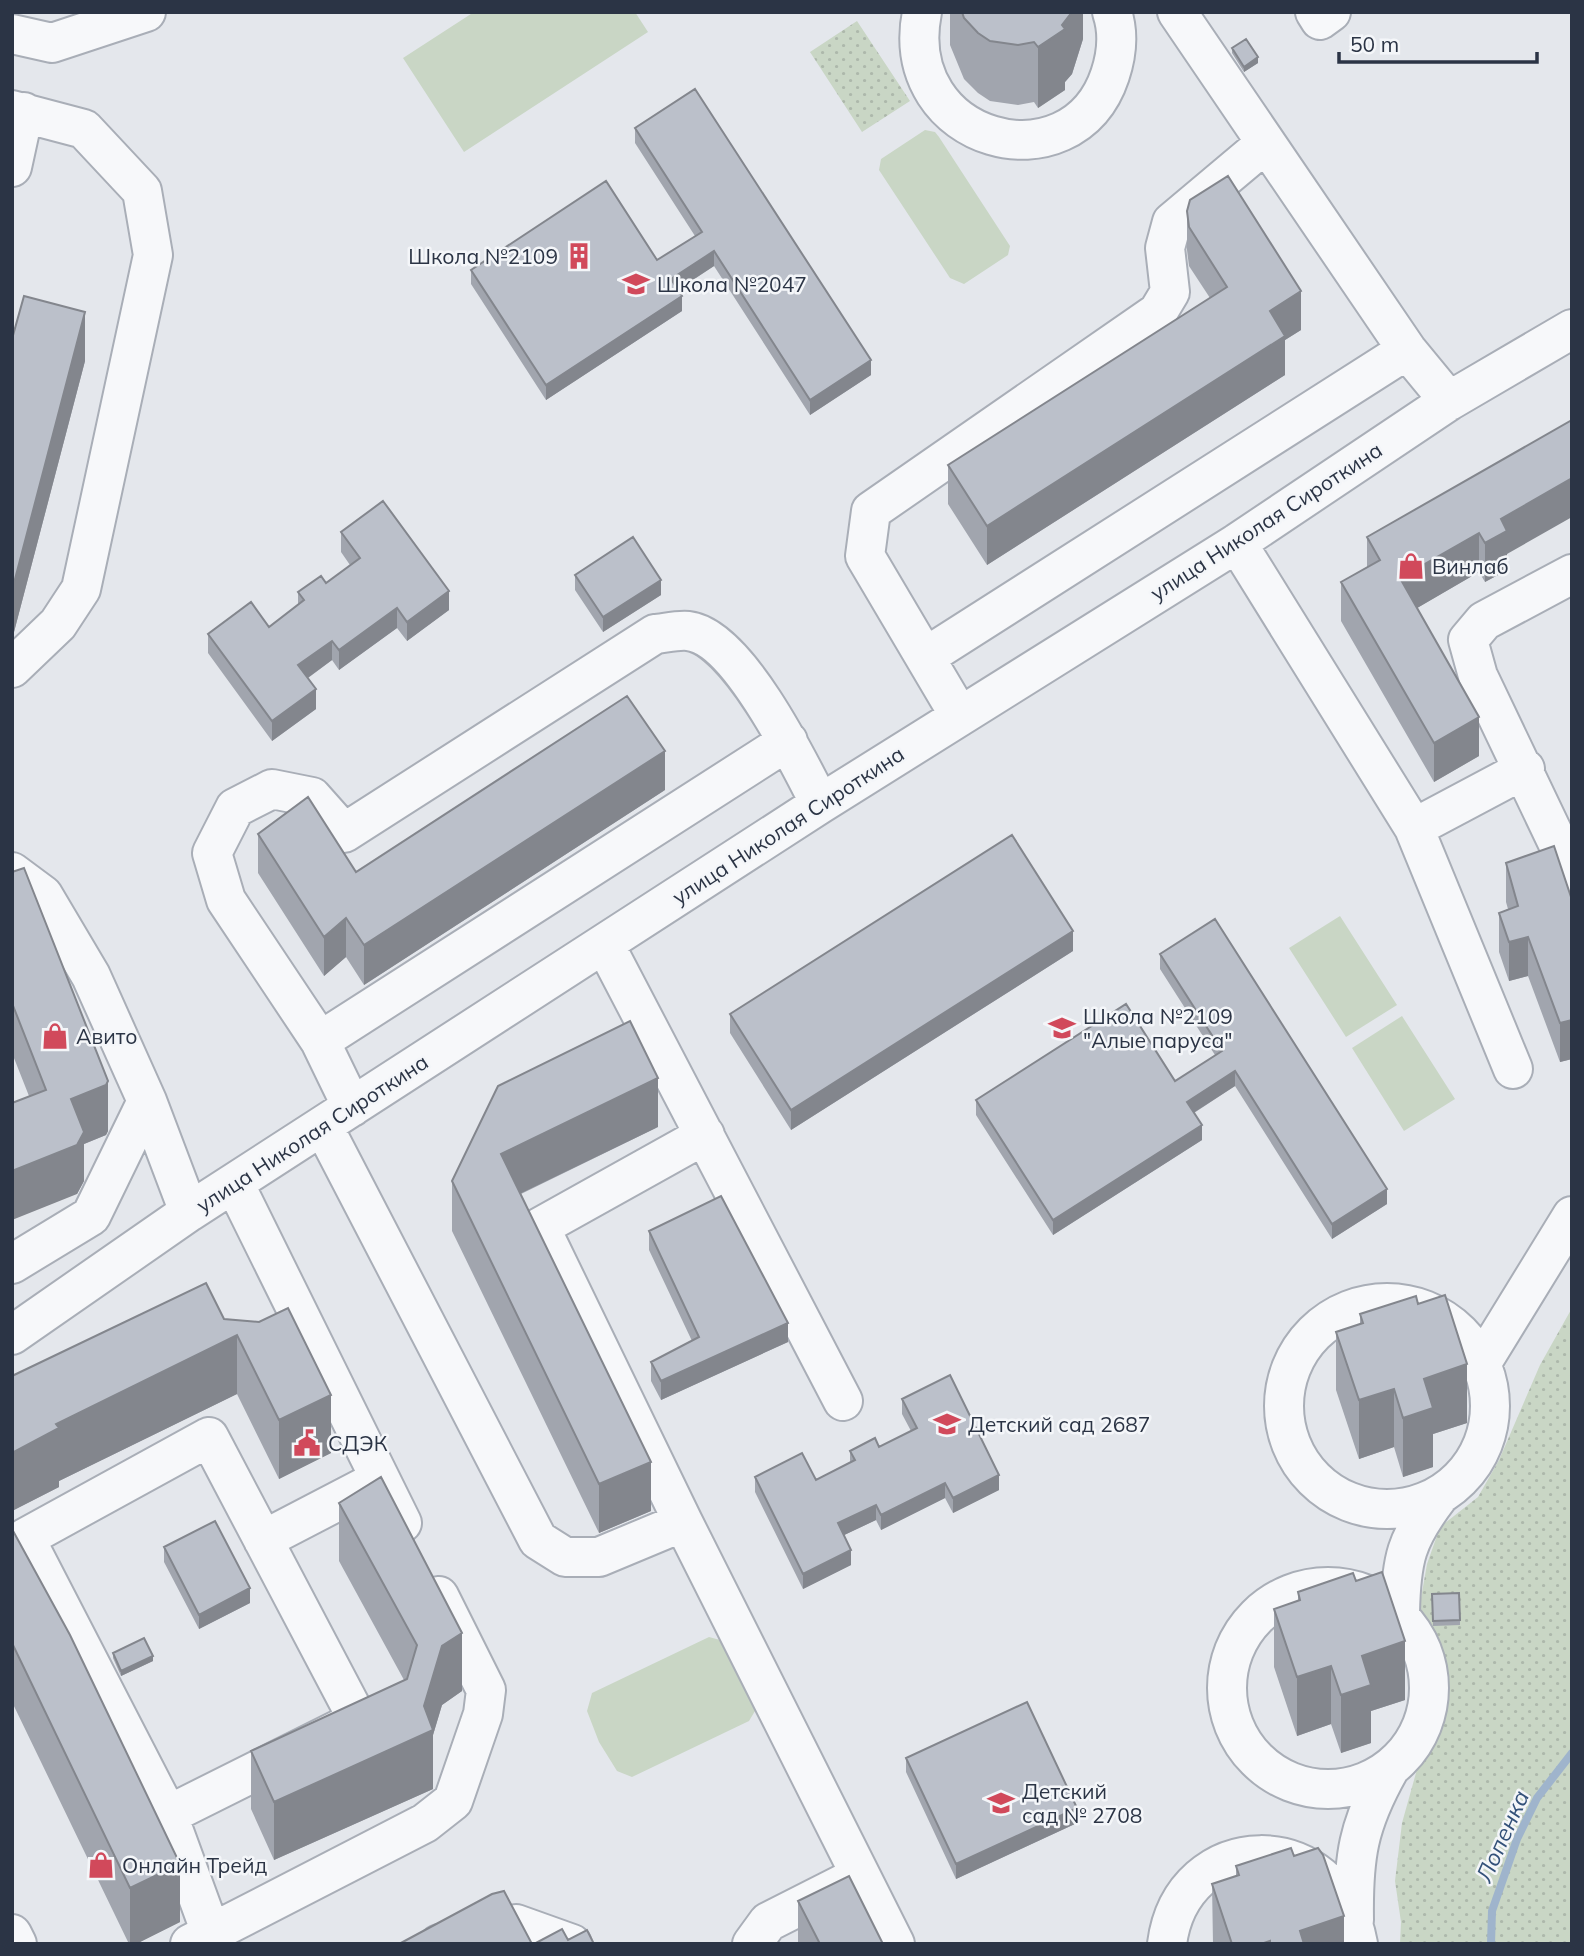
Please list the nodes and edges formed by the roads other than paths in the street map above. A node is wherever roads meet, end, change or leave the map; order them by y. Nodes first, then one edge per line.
1 (146, 12) edge
2 (922, 12) edge
3 (1112, 12) edge
4 (1177, 12) edge
5 (1315, 12) edge
6 (1331, 12) edge
7 (12, 34) edge
8 (18, 111) edge
9 (1266, 143) junction
10 (12, 167) edge
11 (1572, 329) edge
12 (1407, 349) junction
13 (1449, 401) junction
14 (1237, 543) junction
15 (1572, 575) edge
16 (927, 656) junction
17 (12, 667) edge
18 (960, 715) junction
19 (788, 741) junction
20 (1525, 769) junction
21 (820, 804) junction
22 (1414, 828) junction
23 (12, 872) edge
24 (1572, 873) edge
25 (605, 945) junction
26 (320, 1041) junction
27 (1513, 1069) dead end
28 (147, 1101) junction
29 (337, 1117) junction
30 (705, 1135) junction
31 (234, 1183) junction
32 (189, 1212) junction
33 (1572, 1216) edge
34 (12, 1264) edge
35 (12, 1335) edge
36 (1481, 1364) junction
37 (842, 1401) dead end
38 (380, 1479) junction
39 (1439, 1496) junction
40 (682, 1522) junction
41 (263, 1540) junction
42 (1400, 1613) junction
43 (1389, 1770) junction
44 (168, 1815) junction
45 (860, 1875) junction
46 (1356, 1932) edge
47 (12, 1934) edge
48 (201, 1938) edge
49 (17, 1944) edge
50 (439, 1944) edge
51 (572, 1944) edge
52 (752, 1944) edge
53 (895, 1944) edge
54 (1167, 1944) edge

1 - 7 street
2 - 3 street
4 - 9 street
5 - 6 street
8 - 10 street
8 - 17 street
9 - 12 street
9 - 16 street
11 - 13 street, улица Николая Сироткина
12 - 13 street
12 - 16 street
13 - 14 street, улица Николая Сироткина
14 - 18 street, улица Николая Сироткина
14 - 22 street
15 - 20 street
16 - 18 street
18 - 21 street, улица Николая Сироткина
19 - 21 street
19 - 26 street
19 - 26 street
20 - 22 street
20 - 24 street
21 - 25 street, улица Николая Сироткина
22 - 27 street
23 - 28 street
25 - 29 street, улица Николая Сироткина
25 - 30 street
26 - 29 street
28 - 32 street
28 - 34 street
29 - 31 street, улица Николая Сироткина
29 - 40 street
30 - 37 street
30 - 40 street
31 - 32 street, улица Николая Сироткина
31 - 38 street
32 - 35 street, улица Николая Сироткина
33 - 36 street
36 - 39 street
36 - 39 street
38 - 41 street
38 - 48 street
39 - 42 street
40 - 45 street
41 - 44 street
41 - 44 street
42 - 43 street
42 - 43 street
43 - 46 street
44 - 48 street
45 - 52 street
45 - 53 street
46 - 54 street
47 - 49 street
50 - 51 street

